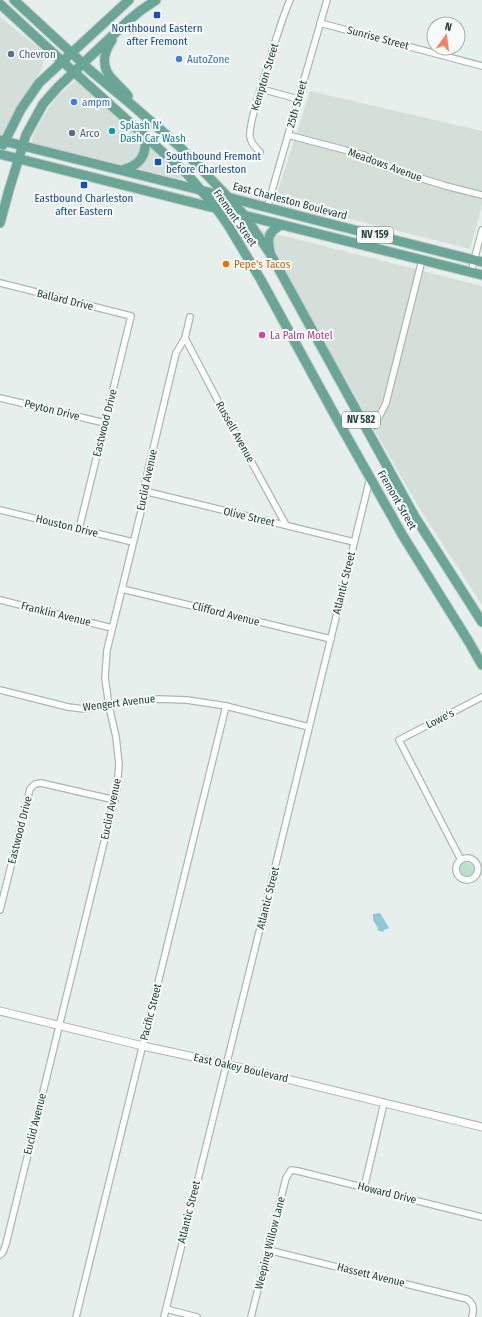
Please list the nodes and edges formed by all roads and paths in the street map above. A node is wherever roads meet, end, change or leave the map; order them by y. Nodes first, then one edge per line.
1 (14, 0) edge
2 (129, 0) edge
3 (156, 0) edge
4 (290, 0) edge
5 (327, 0) edge
6 (0, 4) edge
7 (320, 23) junction
8 (119, 30) junction
9 (67, 57) junction
10 (482, 66) edge
11 (78, 68) junction
12 (261, 89) junction
13 (298, 99) junction
14 (132, 104) junction
15 (288, 135) junction
16 (145, 136) junction
17 (2, 140) edge
18 (23, 146) junction
19 (260, 152) dead end
20 (0, 153) edge
21 (19, 158) junction
22 (122, 170) junction
23 (200, 190) junction
24 (482, 195) edge
25 (229, 198) junction
26 (216, 208) junction
27 (267, 208) junction
28 (244, 215) junction
29 (0, 223) edge
30 (280, 225) junction
31 (482, 230) edge
32 (271, 255) junction
33 (422, 260) junction
34 (478, 261) edge
35 (471, 272) junction
36 (482, 275) edge
37 (0, 283) edge
38 (130, 316) joint
39 (190, 316) dead end
40 (185, 338) junction
41 (0, 398) edge
42 (105, 423) junction
43 (368, 432) junction
44 (370, 478) junction
45 (144, 492) junction
46 (0, 510) edge
47 (286, 525) junction
48 (79, 529) junction
49 (133, 542) junction
50 (354, 542) junction
51 (122, 589) junction
52 (0, 600) edge
53 (482, 622) edge
54 (112, 628) junction
55 (331, 640) junction
56 (482, 665) edge
57 (0, 690) edge
58 (482, 697) edge
59 (109, 706) junction
60 (226, 706) junction
61 (309, 727) junction
62 (115, 800) junction
63 (461, 860) junction
64 (480, 864) edge
65 (0, 910) edge
66 (0, 1011) edge
67 (60, 1026) junction
68 (143, 1046) junction
69 (226, 1064) junction
70 (384, 1103) junction
71 (482, 1127) edge
72 (291, 1170) joint
73 (364, 1188) junction
74 (482, 1217) edge
75 (268, 1250) junction
76 (0, 1255) edge
77 (166, 1309) junction
78 (76, 1317) edge
79 (164, 1317) edge
80 (197, 1317) edge
81 (251, 1317) edge
82 (472, 1317) edge

1 - 9 main road, Fremont Street
2 - 9 main road
3 - 8 main road
4 - 12 street, Kempton Street
5 - 7 street, 25th Street
6 - 9 main road, Fremont Street
7 - 10 street, Sunrise Street
7 - 13 street, 25th Street
8 - 11 main road
8 - 14 main road
9 - 11 main road, Fremont Street
9 - 17 main road
11 - 14 main road, Fremont Street
11 - 16 main road, Fremont Street
11 - 18 main road
12 - 13 street
12 - 19 street, Kempton Street
13 - 15 street, 25th Street
14 - 25 main road, Fremont Street
15 - 24 street, Meadows Avenue
15 - 27 street, 25th Street
16 - 22 main road
16 - 23 main road, Fremont Street
17 - 18 main road, East Charleston Boulevard
17 - 20 main road
18 - 21 main road
18 - 22 main road, East Charleston Boulevard
20 - 21 main road
21 - 26 main road
21 - 29 main road
22 - 23 main road, East Charleston Boulevard
23 - 25 main road, East Charleston Boulevard
23 - 26 main road, Fremont Street / NV 582
25 - 27 main road, East Charleston Boulevard
25 - 28 main road, Fremont Street / NV 582
26 - 28 main road
26 - 44 main road, Fremont Street / NV 582
27 - 34 main road, East Charleston Boulevard / NV 159
28 - 30 main road
28 - 32 main road, Fremont Street / NV 582
30 - 32 main road
30 - 33 main road, NV 159
31 - 34 street
32 - 43 main road, Fremont Street / NV 582
33 - 35 main road, NV 159
33 - 43 street
34 - 35 street
35 - 36 main road, NV 159
37 - 38 street, Ballard Drive
38 - 42 street, Eastwood Drive
39 - 40 street, Euclid Avenue
40 - 45 street, Euclid Avenue
40 - 47 street, Russell Avenue
41 - 42 street, Peyton Drive
42 - 48 street, Eastwood Drive
43 - 53 main road, Fremont Street / NV 582
44 - 50 street, Atlantic Street
44 - 56 main road, Fremont Street / NV 582
45 - 47 street, Olive Street
45 - 49 street, Euclid Avenue
46 - 48 street, Houston Drive
47 - 50 street, Olive Street
48 - 49 street, Houston Drive
49 - 51 street, Euclid Avenue
50 - 55 street, Atlantic Street
51 - 54 street, Euclid Avenue
51 - 55 street, Clifford Avenue
52 - 54 street, Franklin Avenue
54 - 59 street, Euclid Avenue
55 - 61 street, Atlantic Street
57 - 59 street, Wengert Avenue
58 - 63 street, Lowe's
59 - 60 street, Wengert Avenue
59 - 62 street, Euclid Avenue
60 - 61 street, Wengert Avenue
60 - 68 street, Pacific Street
61 - 69 street, Atlantic Street
62 - 65 street, Eastwood Drive
62 - 67 street, Euclid Avenue
63 - 64 street
63 - 64 street
66 - 67 street, East Oakey Boulevard
67 - 68 street, East Oakey Boulevard
67 - 76 street, Euclid Avenue
68 - 69 street, East Oakey Boulevard
68 - 78 street, Pacific Street
69 - 70 street, East Oakey Boulevard
69 - 77 street, Atlantic Street
70 - 71 street, East Oakey Boulevard
70 - 73 street
72 - 73 street, Howard Drive
72 - 75 street, Weeping Willow Lane
73 - 74 street, Howard Drive
75 - 81 street, Weeping Willow Lane
75 - 82 street, Hassett Avenue
77 - 79 street, Atlantic Street
77 - 80 street

